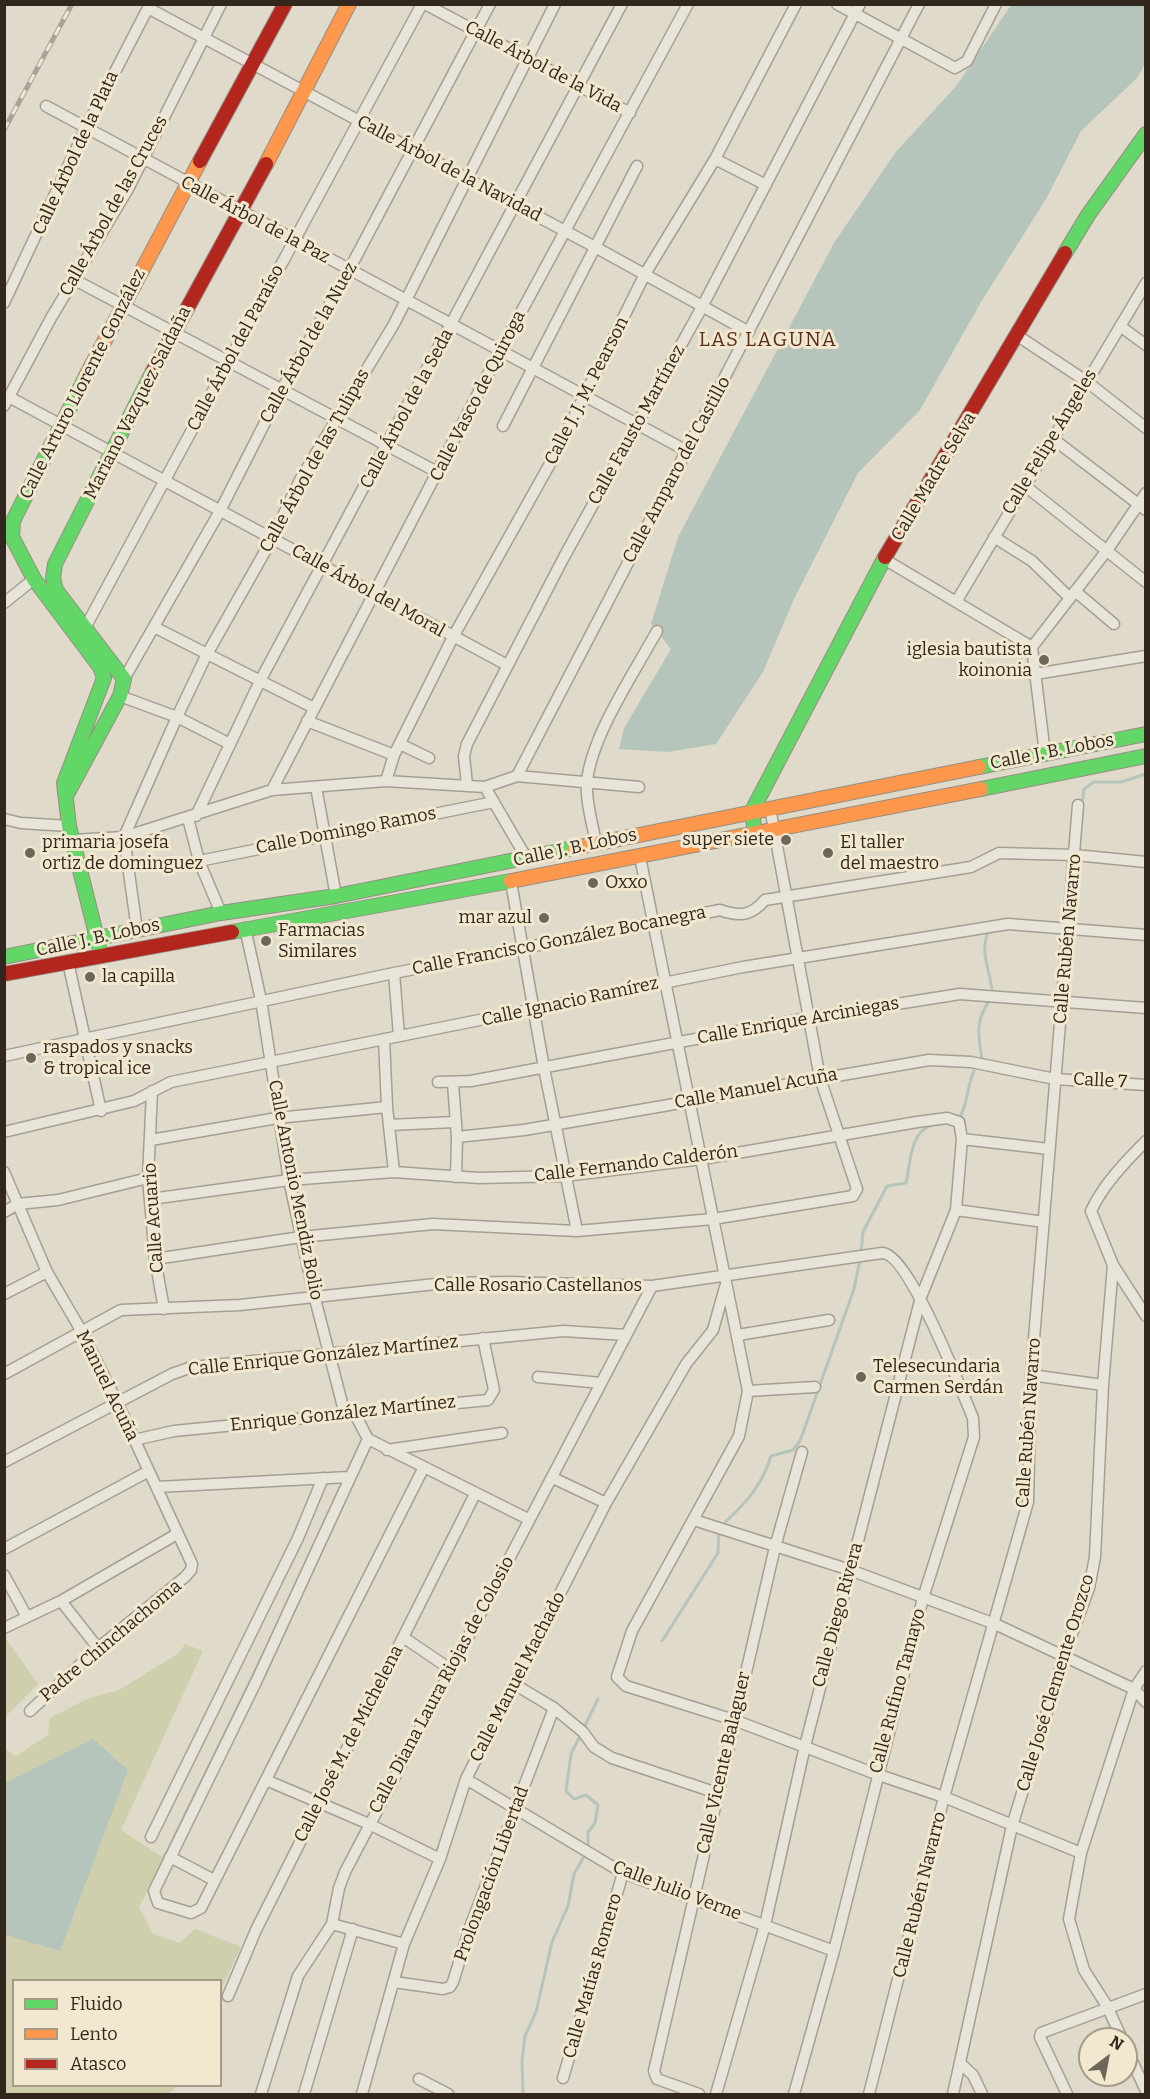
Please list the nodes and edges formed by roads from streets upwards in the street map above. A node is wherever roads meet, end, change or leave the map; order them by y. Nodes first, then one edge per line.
1 (221, 4) edge
2 (285, 4) edge
3 (349, 4) edge
4 (423, 4) edge
5 (490, 4) edge
6 (555, 4) edge
7 (622, 4) edge
8 (688, 4) edge
9 (796, 4) edge
10 (837, 4) edge
11 (919, 4) edge
12 (996, 4) edge
13 (149, 6) edge
14 (858, 9) edge
15 (477, 30) junction
16 (204, 37) junction
17 (902, 39) junction
18 (526, 57) junction
19 (253, 64) junction
20 (579, 86) junction
21 (304, 92) junction
22 (46, 106) dead end
23 (630, 113) junction
24 (359, 121) junction
25 (86, 128) junction
26 (1146, 134) edge
27 (412, 149) junction
28 (1141, 149) edge
29 (143, 159) junction
30 (716, 159) junction
31 (637, 166) dead end
32 (467, 180) junction
33 (188, 185) junction
34 (766, 185) junction
35 (516, 205) junction
36 (240, 213) junction
37 (564, 230) junction
38 (293, 241) junction
39 (596, 247) junction
40 (349, 270) junction
41 (645, 274) junction
42 (75, 280) junction
43 (1146, 283) edge
44 (406, 300) junction
45 (4, 303) edge
46 (122, 304) junction
47 (702, 307) junction
48 (452, 324) junction
49 (1120, 326) junction
50 (174, 331) junction
51 (749, 332) junction
52 (1018, 336) junction
53 (1146, 345) edge
54 (500, 351) junction
55 (229, 360) junction
56 (533, 368) junction
57 (1086, 381) junction
58 (282, 389) junction
59 (585, 396) junction
60 (7, 402) edge
61 (336, 417) junction
62 (637, 424) junction
63 (61, 425) junction
64 (503, 426) dead end
65 (1146, 428) edge
66 (1052, 438) junction
67 (389, 444) junction
68 (687, 451) junction
69 (112, 453) junction
70 (439, 473) junction
71 (165, 482) junction
72 (1024, 485) junction
73 (1146, 492) edge
74 (1141, 507) edge
75 (220, 511) junction
76 (8, 537) edge
77 (994, 537) junction
78 (272, 539) junction
79 (1107, 549) junction
80 (884, 559) junction
81 (322, 567) junction
82 (34, 579) junction
83 (1146, 582) edge
84 (375, 595) junction
85 (1072, 595) junction
86 (956, 602) junction
87 (4, 603) edge
88 (1114, 624) dead end
89 (154, 627) junction
90 (85, 628) junction
91 (657, 632) dead end
92 (453, 637) junction
93 (1032, 647) junction
94 (206, 656) junction
95 (1146, 656) edge
96 (507, 665) junction
97 (1035, 674) junction
98 (124, 679) junction
99 (260, 681) junction
100 (120, 696) junction
101 (314, 708) junction
102 (177, 717) junction
103 (307, 721) junction
104 (1146, 734) edge
105 (230, 744) junction
106 (400, 744) junction
107 (1045, 754) junction
108 (394, 755) junction
109 (1146, 756) edge
110 (429, 758) dead end
111 (517, 776) junction
112 (386, 781) junction
113 (586, 783) junction
114 (467, 785) junction
115 (485, 786) junction
116 (316, 787) junction
117 (639, 787) dead end
118 (272, 790) junction
119 (66, 796) junction
120 (494, 802) junction
121 (1078, 805) dead end
122 (770, 808) junction
123 (752, 811) junction
124 (192, 817) junction
125 (4, 819) edge
126 (69, 826) junction
127 (774, 829) junction
128 (325, 834) junction
129 (755, 834) junction
130 (124, 837) junction
131 (73, 840) junction
132 (596, 844) junction
133 (1075, 855) junction
134 (640, 857) junction
135 (527, 859) junction
136 (199, 861) junction
137 (1146, 862) edge
138 (511, 882) junction
139 (336, 896) junction
140 (787, 896) junction
141 (221, 914) junction
142 (654, 923) junction
143 (1068, 927) junction
144 (245, 928) junction
145 (137, 930) junction
146 (1146, 935) edge
147 (97, 938) junction
148 (522, 949) junction
149 (101, 956) junction
150 (4, 957) edge
151 (798, 958) junction
152 (68, 962) junction
153 (394, 973) junction
154 (4, 974) edge
155 (666, 982) junction
156 (261, 1000) junction
157 (1063, 1002) junction
158 (1146, 1008) edge
159 (533, 1010) junction
160 (808, 1018) junction
161 (399, 1036) junction
162 (85, 1038) junction
163 (384, 1039) junction
164 (676, 1044) junction
165 (4, 1056) edge
166 (271, 1061) junction
167 (544, 1068) junction
168 (820, 1078) junction
169 (1055, 1079) junction
170 (438, 1082) dead end
171 (453, 1083) junction
172 (1146, 1085) edge
173 (152, 1091) junction
174 (689, 1100) junction
175 (387, 1107) junction
176 (101, 1111) junction
177 (277, 1118) junction
178 (455, 1122) junction
179 (555, 1124) junction
180 (389, 1125) junction
181 (4, 1132) edge
182 (838, 1135) junction
183 (457, 1137) junction
184 (962, 1139) junction
185 (151, 1140) junction
186 (1146, 1141) edge
187 (1048, 1149) junction
188 (702, 1160) junction
189 (4, 1172) edge
190 (394, 1172) junction
191 (565, 1176) junction
192 (456, 1177) junction
193 (148, 1178) junction
194 (289, 1180) junction
195 (151, 1199) junction
196 (18, 1204) junction
197 (956, 1210) junction
198 (4, 1212) edge
199 (713, 1219) junction
200 (1044, 1222) junction
201 (577, 1231) junction
202 (301, 1237) junction
203 (155, 1258) junction
204 (1113, 1265) junction
205 (47, 1272) junction
206 (724, 1280) junction
207 (652, 1286) junction
208 (4, 1294) edge
209 (314, 1295) junction
210 (921, 1297) junction
211 (164, 1309) junction
212 (1146, 1316) edge
213 (829, 1320) dead end
214 (82, 1332) junction
215 (626, 1335) junction
216 (738, 1335) junction
217 (483, 1338) junction
218 (330, 1356) junction
219 (4, 1374) edge
220 (1031, 1375) junction
221 (538, 1377) dead end
222 (601, 1383) junction
223 (1103, 1385) junction
224 (815, 1387) dead end
225 (748, 1391) junction
226 (117, 1402) junction
227 (350, 1414) junction
228 (502, 1433) dead end
229 (134, 1440) junction
230 (368, 1440) junction
231 (386, 1450) junction
232 (802, 1452) dead end
233 (4, 1462) edge
234 (423, 1469) junction
235 (148, 1471) junction
236 (323, 1478) junction
237 (349, 1478) junction
238 (553, 1478) junction
239 (157, 1487) junction
240 (475, 1494) junction
241 (606, 1503) junction
242 (528, 1519) junction
243 (694, 1520) junction
244 (177, 1534) junction
245 (775, 1547) junction
246 (4, 1550) edge
247 (191, 1570) joint
248 (850, 1570) junction
249 (4, 1575) edge
250 (923, 1598) junction
251 (61, 1601) junction
252 (27, 1617) junction
253 (995, 1624) junction
254 (4, 1628) edge
255 (403, 1637) junction
256 (98, 1648) junction
257 (1064, 1656) junction
258 (450, 1669) junction
259 (1146, 1671) edge
260 (514, 1684) junction
261 (1134, 1689) junction
262 (1146, 1702) edge
263 (554, 1708) junction
264 (30, 1711) dead end
265 (734, 1720) junction
266 (805, 1746) junction
267 (876, 1774) junction
268 (466, 1779) junction
269 (266, 1780) junction
270 (717, 1793) junction
271 (944, 1797) junction
272 (319, 1804) junction
273 (516, 1807) junction
274 (369, 1824) junction
275 (1011, 1826) junction
276 (151, 1837) dead end
277 (1081, 1854) junction
278 (170, 1857) junction
279 (440, 1860) junction
280 (623, 1873) junction
281 (214, 1880) junction
282 (692, 1899) junction
283 (332, 1924) junction
284 (765, 1925) junction
285 (353, 1929) junction
286 (404, 1944) junction
287 (834, 1951) junction
288 (394, 1982) junction
289 (1146, 1994) edge
290 (228, 1996) dead end
291 (1107, 2006) junction
292 (1117, 2027) edge
293 (962, 2064) junction
294 (1138, 2074) edge
295 (563, 2078) dead end
296 (419, 2079) dead end
297 (1146, 2091) edge
298 (261, 2094) edge
299 (304, 2094) edge
300 (362, 2094) edge
301 (448, 2094) edge
302 (699, 2094) edge
303 (716, 2094) edge
304 (794, 2094) edge
305 (869, 2094) edge
306 (953, 2094) edge
307 (982, 2094) edge
308 (1067, 2094) edge

1 - 16 street, Calle Árbol de las Cruces
2 - 19 street, Calle Arturo Llorente González
3 - 21 street, Mariano Vazquez Saldaña
4 - 15 street, Calle Árbol de la Vida
4 - 24 street, Calle Árbol del Paraíso
5 - 15 street, Calle Árbol de la Nuez
6 - 18 street, Calle Árbol de las Tulipas
7 - 20 street, Calle Árbol de la Seda
8 - 23 street, Calle Vasco de Quiroga
9 - 30 street, Calle J. J. M. Pearson
10 - 14 street
11 - 17 street, Calle Amparo del Castillo
12 - 17 street
13 - 16 street, Calle Árbol de la Navidad
13 - 25 street, Calle Árbol de la Plata
14 - 17 street
14 - 34 street, Calle Fausto Martínez
15 - 18 street, Calle Árbol de la Vida
15 - 27 street, Calle Árbol de la Nuez
16 - 19 street, Calle Árbol de la Navidad
16 - 29 street, Calle Árbol de las Cruces
17 - 51 street, Calle Amparo del Castillo
18 - 20 street, Calle Árbol de la Vida
18 - 32 street, Calle Árbol de las Tulipas
19 - 21 street, Calle Árbol de la Navidad
19 - 33 street, Calle Arturo Llorente González
20 - 23 street, Calle Árbol de la Vida
20 - 35 street, Calle Árbol de la Seda
21 - 24 street, Calle Árbol de la Navidad
21 - 36 street, Mariano Vazquez Saldaña
22 - 25 street, Calle Árbol de la Paz
23 - 37 street, Calle Vasco de Quiroga
24 - 27 street, Calle Árbol de la Navidad
24 - 38 street, Calle Árbol del Paraíso
25 - 29 street, Calle Árbol de la Paz
25 - 45 street, Calle Árbol de la Plata
26 - 28 street, Calle Madre Selva
27 - 32 street, Calle Árbol de la Navidad
27 - 40 street, Calle Árbol de la Nuez
28 - 52 street, Calle Madre Selva
29 - 33 street, Calle Árbol de la Paz
29 - 42 street, Calle Árbol de las Cruces
30 - 34 street
30 - 41 street, Calle J. J. M. Pearson
31 - 39 street
32 - 35 street, Calle Árbol de la Navidad
32 - 44 street, Calle Árbol de las Tulipas
33 - 36 street, Calle Árbol de la Paz
33 - 46 street, Calle Arturo Llorente González
34 - 47 street, Calle Fausto Martínez
35 - 37 street, Calle Árbol de la Navidad
35 - 48 street, Calle Árbol de la Seda
36 - 38 street, Calle Árbol de la Paz
36 - 50 street, Mariano Vazquez Saldaña
37 - 39 street, Calle Árbol de la Navidad
37 - 54 street, Calle Vasco de Quiroga
38 - 40 street, Calle Árbol de la Paz
38 - 55 street, Calle Árbol del Paraíso
39 - 41 street, Calle Árbol de la Navidad
39 - 56 street
40 - 44 street, Calle Árbol de la Paz
40 - 58 street, Calle Árbol de la Nuez
41 - 47 street, Calle Árbol de la Navidad
41 - 59 street, Calle J. J. M. Pearson
42 - 46 street
42 - 60 street, Calle Árbol de las Cruces
43 - 49 street, Calle Felipe Ángeles
44 - 48 street, Calle Árbol de la Paz
44 - 61 street, Calle Árbol de las Tulipas
46 - 50 street
46 - 63 street, Calle Arturo Llorente González
47 - 51 street, Calle Árbol de la Navidad
47 - 62 street, Calle Fausto Martínez
48 - 54 street, Calle Árbol de la Paz
48 - 67 street, Calle Árbol de la Seda
49 - 53 street
49 - 57 street, Calle Felipe Ángeles
50 - 55 street
50 - 69 street, Mariano Vazquez Saldaña
51 - 68 street, Calle Amparo del Castillo
52 - 57 street
52 - 80 street, Calle Madre Selva
54 - 56 street, Calle Árbol de la Paz
54 - 70 street, Calle Vasco de Quiroga
55 - 58 street
55 - 71 street, Calle Árbol del Paraíso
56 - 59 street, Calle Árbol de la Paz
56 - 64 street
57 - 65 street
57 - 66 street, Calle Felipe Ángeles
58 - 61 street
58 - 75 street, Calle Árbol de la Nuez
59 - 62 street, Calle Árbol de la Paz
59 - 92 street, Calle J. J. M. Pearson
60 - 63 street, Calle Árbol del Moral
61 - 67 street
61 - 78 street, Calle Árbol de las Tulipas
62 - 68 street, Calle Árbol de la Paz
62 - 96 street, Calle Fausto Martínez
63 - 69 street, Calle Árbol del Moral
63 - 76 street, Calle Arturo Llorente González
66 - 72 street, Calle Felipe Ángeles
66 - 74 street
67 - 70 street
67 - 81 street, Calle Árbol de la Seda
68 - 111 street, Calle Amparo del Castillo
69 - 71 street, Calle Árbol del Moral
69 - 90 street, Mariano Vazquez Saldaña
70 - 84 street, Calle Vasco de Quiroga
71 - 75 street, Calle Árbol del Moral
71 - 90 street, Calle Árbol del Paraíso
72 - 77 street, Calle Felipe Ángeles
72 - 79 street
73 - 74 street
74 - 79 street
75 - 78 street, Calle Árbol del Moral
75 - 89 street, Calle Árbol de la Nuez
76 - 82 street, Calle Arturo Llorente González
77 - 85 street
77 - 86 street, Calle Felipe Ángeles
78 - 81 street, Calle Árbol del Moral
78 - 94 street, Calle Árbol de las Tulipas
79 - 83 street
79 - 85 street
80 - 86 street
80 - 123 street, Calle Madre Selva
81 - 84 street, Calle Árbol del Moral
81 - 99 street, Calle Árbol de la Seda
82 - 87 street
82 - 119 street, Calle Arturo Llorente González
84 - 92 street, Calle Árbol del Moral
84 - 101 street, Calle Vasco de Quiroga
85 - 88 street
85 - 93 street
86 - 93 street
89 - 94 street
89 - 98 street, Calle Árbol de la Nuez
90 - 98 street, Mariano Vazquez Saldaña
91 - 113 street
92 - 96 street, Calle Árbol del Moral
92 - 106 street, Calle J. J. M. Pearson
93 - 97 street
94 - 99 street
94 - 102 street, Calle Árbol de las Tulipas
95 - 97 street
96 - 114 street, Calle Fausto Martínez
97 - 107 street
98 - 100 street
99 - 101 street
99 - 105 street, Calle Árbol de la Seda
100 - 102 street
100 - 119 street
101 - 103 street, Calle Vasco de Quiroga
102 - 105 street
102 - 130 street, Calle Árbol de las Tulipas
103 - 108 street
103 - 118 street, Calle Vasco de Quiroga
104 - 107 street, Calle J. B. Lobos
105 - 124 street, Calle Árbol de la Seda
106 - 108 street, Calle J. J. M. Pearson
106 - 110 street
107 - 122 street, Calle J. B. Lobos
108 - 112 street, Calle J. J. M. Pearson
109 - 127 street, Calle J. B. Lobos
111 - 113 street
111 - 115 street
112 - 114 street
112 - 116 street
113 - 117 street
113 - 132 street
114 - 115 street
115 - 120 street
116 - 118 street
116 - 128 street
118 - 124 street
119 - 126 street
120 - 128 street, Calle Domingo Ramos
120 - 135 street
121 - 133 street, Calle Rubén Navarro
122 - 123 street, Calle J. B. Lobos
122 - 127 street
123 - 129 street
123 - 132 street, Calle J. B. Lobos
124 - 130 street
124 - 136 street
125 - 126 street
126 - 131 street
127 - 129 street, Calle J. B. Lobos
127 - 140 street
128 - 136 street, Calle Domingo Ramos
128 - 139 street
129 - 134 street, Calle J. B. Lobos
130 - 131 street
130 - 145 street
131 - 147 street
132 - 135 street, Calle J. B. Lobos
133 - 137 street, Calle Francisco González Bocanegra
133 - 140 street, Calle Francisco González Bocanegra
133 - 143 street, Calle Rubén Navarro
134 - 138 street, Calle J. B. Lobos
134 - 142 street, Calle Manuel Machado
135 - 139 street, Calle J. B. Lobos
136 - 141 street
138 - 144 street, Calle J. B. Lobos
138 - 148 street
139 - 141 street, Calle J. B. Lobos
140 - 142 street, Calle Francisco González Bocanegra
140 - 151 street
141 - 145 street, Calle J. B. Lobos
142 - 148 street, Calle Francisco González Bocanegra
142 - 155 street, Calle Manuel Machado
143 - 146 street, Calle Ignacio Ramírez
143 - 151 street, Calle Ignacio Ramírez
143 - 157 street, Calle Rubén Navarro
144 - 149 street, Calle J. B. Lobos
144 - 156 street, Calle Antonio Mendiz Bolio
145 - 147 street, Calle J. B. Lobos
147 - 149 street
147 - 150 street, Calle J. B. Lobos
148 - 153 street, Calle Francisco González Bocanegra
148 - 159 street
149 - 152 street, Calle J. B. Lobos
151 - 155 street, Calle Ignacio Ramírez
151 - 160 street
152 - 154 street, Calle J. B. Lobos
152 - 162 street
153 - 156 street, Calle Francisco González Bocanegra
153 - 161 street
155 - 159 street, Calle Ignacio Ramírez
155 - 164 street, Calle Manuel Machado
156 - 162 street, Calle Francisco González Bocanegra
156 - 166 street, Calle Antonio Mendiz Bolio
157 - 158 street, Calle Enrique Arciniegas
157 - 160 street, Calle Enrique Arciniegas
157 - 169 street, Calle Rubén Navarro
159 - 161 street, Calle Ignacio Ramírez
159 - 167 street
160 - 164 street, Calle Enrique Arciniegas
160 - 168 street
161 - 163 street, Calle Ignacio Ramírez
162 - 165 street, Calle Francisco González Bocanegra
162 - 176 street
163 - 166 street, Calle Ignacio Ramírez
163 - 175 street
164 - 167 street, Calle Enrique Arciniegas
164 - 174 street, Calle Manuel Machado
166 - 173 street, Calle Ignacio Ramírez
166 - 177 street, Calle Antonio Mendiz Bolio
167 - 171 street, Calle Enrique Arciniegas
167 - 179 street
168 - 169 street, Calle Manuel Acuña
168 - 174 street, Calle Manuel Acuña
168 - 182 street
169 - 172 street, Calle 7
169 - 187 street, Calle Rubén Navarro
170 - 171 street, Calle Enrique Arciniegas
171 - 178 street
173 - 176 street, Calle Ignacio Ramírez
173 - 185 street, Calle Acuario
174 - 179 street, Calle Manuel Acuña
174 - 188 street, Calle Manuel Machado
175 - 177 street
175 - 180 street
176 - 181 street, Calle Ignacio Ramírez
177 - 185 street
177 - 194 street, Calle Antonio Mendiz Bolio
178 - 180 street
178 - 183 street
179 - 183 street, Calle Manuel Acuña
179 - 191 street
180 - 190 street
182 - 184 street, Calle Fernando Calderón
182 - 188 street, Calle Fernando Calderón
182 - 199 street
183 - 192 street
184 - 187 street
184 - 197 street, Calle Diego Rivera
185 - 193 street, Calle Acuario
186 - 204 street
187 - 200 street, Calle Rubén Navarro
188 - 191 street, Calle Fernando Calderón
188 - 199 street, Calle Manuel Machado
189 - 196 street, Manuel Acuña
190 - 192 street, Calle Fernando Calderón
190 - 194 street, Calle Fernando Calderón
191 - 192 street, Calle Fernando Calderón
191 - 201 street
193 - 195 street, Calle Acuario
193 - 196 street
194 - 195 street, Calle Fernando Calderón
194 - 202 street, Calle Antonio Mendiz Bolio
195 - 203 street, Calle Acuario
196 - 198 street
196 - 205 street, Manuel Acuña
197 - 200 street
197 - 210 street, Calle Diego Rivera
199 - 201 street
199 - 206 street, Calle Manuel Machado
200 - 220 street, Calle Rubén Navarro
201 - 202 street
202 - 203 street
202 - 209 street, Calle Antonio Mendiz Bolio
203 - 211 street, Calle Acuario
204 - 212 street
204 - 223 street, Calle José Clemente Orozco
205 - 208 street
205 - 214 street, Manuel Acuña
206 - 207 street, Calle Rosario Castellanos
206 - 210 street, Calle Rosario Castellanos
206 - 216 street, Calle Manuel Machado
206 - 241 street, Calle Manuel Machado
207 - 209 street, Calle Rosario Castellanos
207 - 215 street, Calle Diana Laura Riojas de Colosio
209 - 211 street, Calle Rosario Castellanos
209 - 218 street, Calle Antonio Mendiz Bolio
210 - 248 street, Calle Diego Rivera
210 - 250 street, Calle Rufino Tamayo
211 - 214 street, Calle Rosario Castellanos
213 - 216 street
214 - 219 street, Calle Rosario Castellanos
214 - 226 street, Manuel Acuña
215 - 217 street, Calle Enrique González Martínez
215 - 222 street, Calle Diana Laura Riojas de Colosio
216 - 225 street, Calle Manuel Machado
217 - 218 street, Calle Enrique González Martínez
217 - 227 street, Enrique González Martínez
218 - 226 street, Calle Enrique González Martínez
218 - 227 street, Calle Antonio Mendiz Bolio
220 - 223 street
220 - 253 street, Calle Rubén Navarro
221 - 222 street
222 - 238 street, Calle Diana Laura Riojas de Colosio
223 - 257 street, Calle José Clemente Orozco
224 - 225 street
225 - 243 street, Calle Manuel Machado
226 - 229 street, Manuel Acuña
226 - 233 street, Calle Enrique González Martínez
227 - 229 street, Enrique González Martínez
227 - 230 street, Calle Antonio Mendiz Bolio
228 - 231 street
229 - 235 street, Manuel Acuña
230 - 231 street
230 - 237 street
231 - 234 street
232 - 245 street, Calle Vicente Balaguer
234 - 240 street
234 - 269 street
235 - 239 street, Manuel Acuña
235 - 246 street
236 - 237 street
236 - 239 street
236 - 276 street
237 - 278 street
238 - 241 street
238 - 242 street, Calle Diana Laura Riojas de Colosio
239 - 244 street, Manuel Acuña
240 - 242 street
240 - 255 street, Calle José M. de Michelena
241 - 260 street, Calle Manuel Machado
242 - 258 street, Calle Diana Laura Riojas de Colosio
243 - 245 street
243 - 265 street, Calle Manuel Machado
244 - 247 street, Manuel Acuña
244 - 251 street
245 - 248 street
245 - 265 street, Calle Vicente Balaguer
247 - 256 street, Padre Chinchachoma
248 - 250 street
248 - 266 street, Calle Diego Rivera
249 - 252 street
250 - 253 street
250 - 267 street, Calle Rufino Tamayo
251 - 252 street
251 - 256 street
252 - 254 street
253 - 257 street
253 - 271 street, Calle Rubén Navarro
255 - 258 street
255 - 272 street, Calle José M. de Michelena
256 - 264 street, Padre Chinchachoma
257 - 261 street
257 - 275 street, Calle José Clemente Orozco
258 - 274 street, Calle Diana Laura Riojas de Colosio
259 - 261 street
260 - 263 street
260 - 268 street, Calle Manuel Machado
261 - 262 street
261 - 277 street
263 - 270 street
263 - 273 street, Prolongación Libertad
265 - 266 street
265 - 270 street, Calle Vicente Balaguer
266 - 267 street
266 - 284 street, Calle Diego Rivera
267 - 271 street
267 - 287 street, Calle Rufino Tamayo
268 - 273 street, Calle Julio Verne
268 - 279 street, Calle Manuel Machado
269 - 272 street
269 - 281 street
270 - 282 street, Calle Vicente Balaguer
271 - 275 street
271 - 305 street, Calle Rubén Navarro
272 - 274 street
272 - 290 street, Calle José M. de Michelena
273 - 280 street, Calle Julio Verne
273 - 288 street, Prolongación Libertad
274 - 279 street
274 - 283 street, Calle Diana Laura Riojas de Colosio
275 - 277 street
275 - 293 street, Calle José Clemente Orozco
277 - 291 street
278 - 281 street
278 - 281 street
279 - 286 street, Calle Manuel Machado
280 - 282 street, Calle Julio Verne
280 - 295 street, Calle Matías Romero
282 - 284 street, Calle Julio Verne
282 - 302 street, Calle Vicente Balaguer
283 - 285 street
283 - 298 street, Calle Diana Laura Riojas de Colosio
284 - 287 street, Calle Julio Verne
284 - 303 street, Calle Diego Rivera
285 - 286 street
285 - 299 street
286 - 288 street, Calle Manuel Machado
287 - 304 street, Calle Rufino Tamayo
288 - 300 street, Calle Manuel Machado
289 - 291 street
291 - 292 street
291 - 308 street
293 - 306 street, Calle José Clemente Orozco
293 - 307 street
294 - 297 street
296 - 301 street

